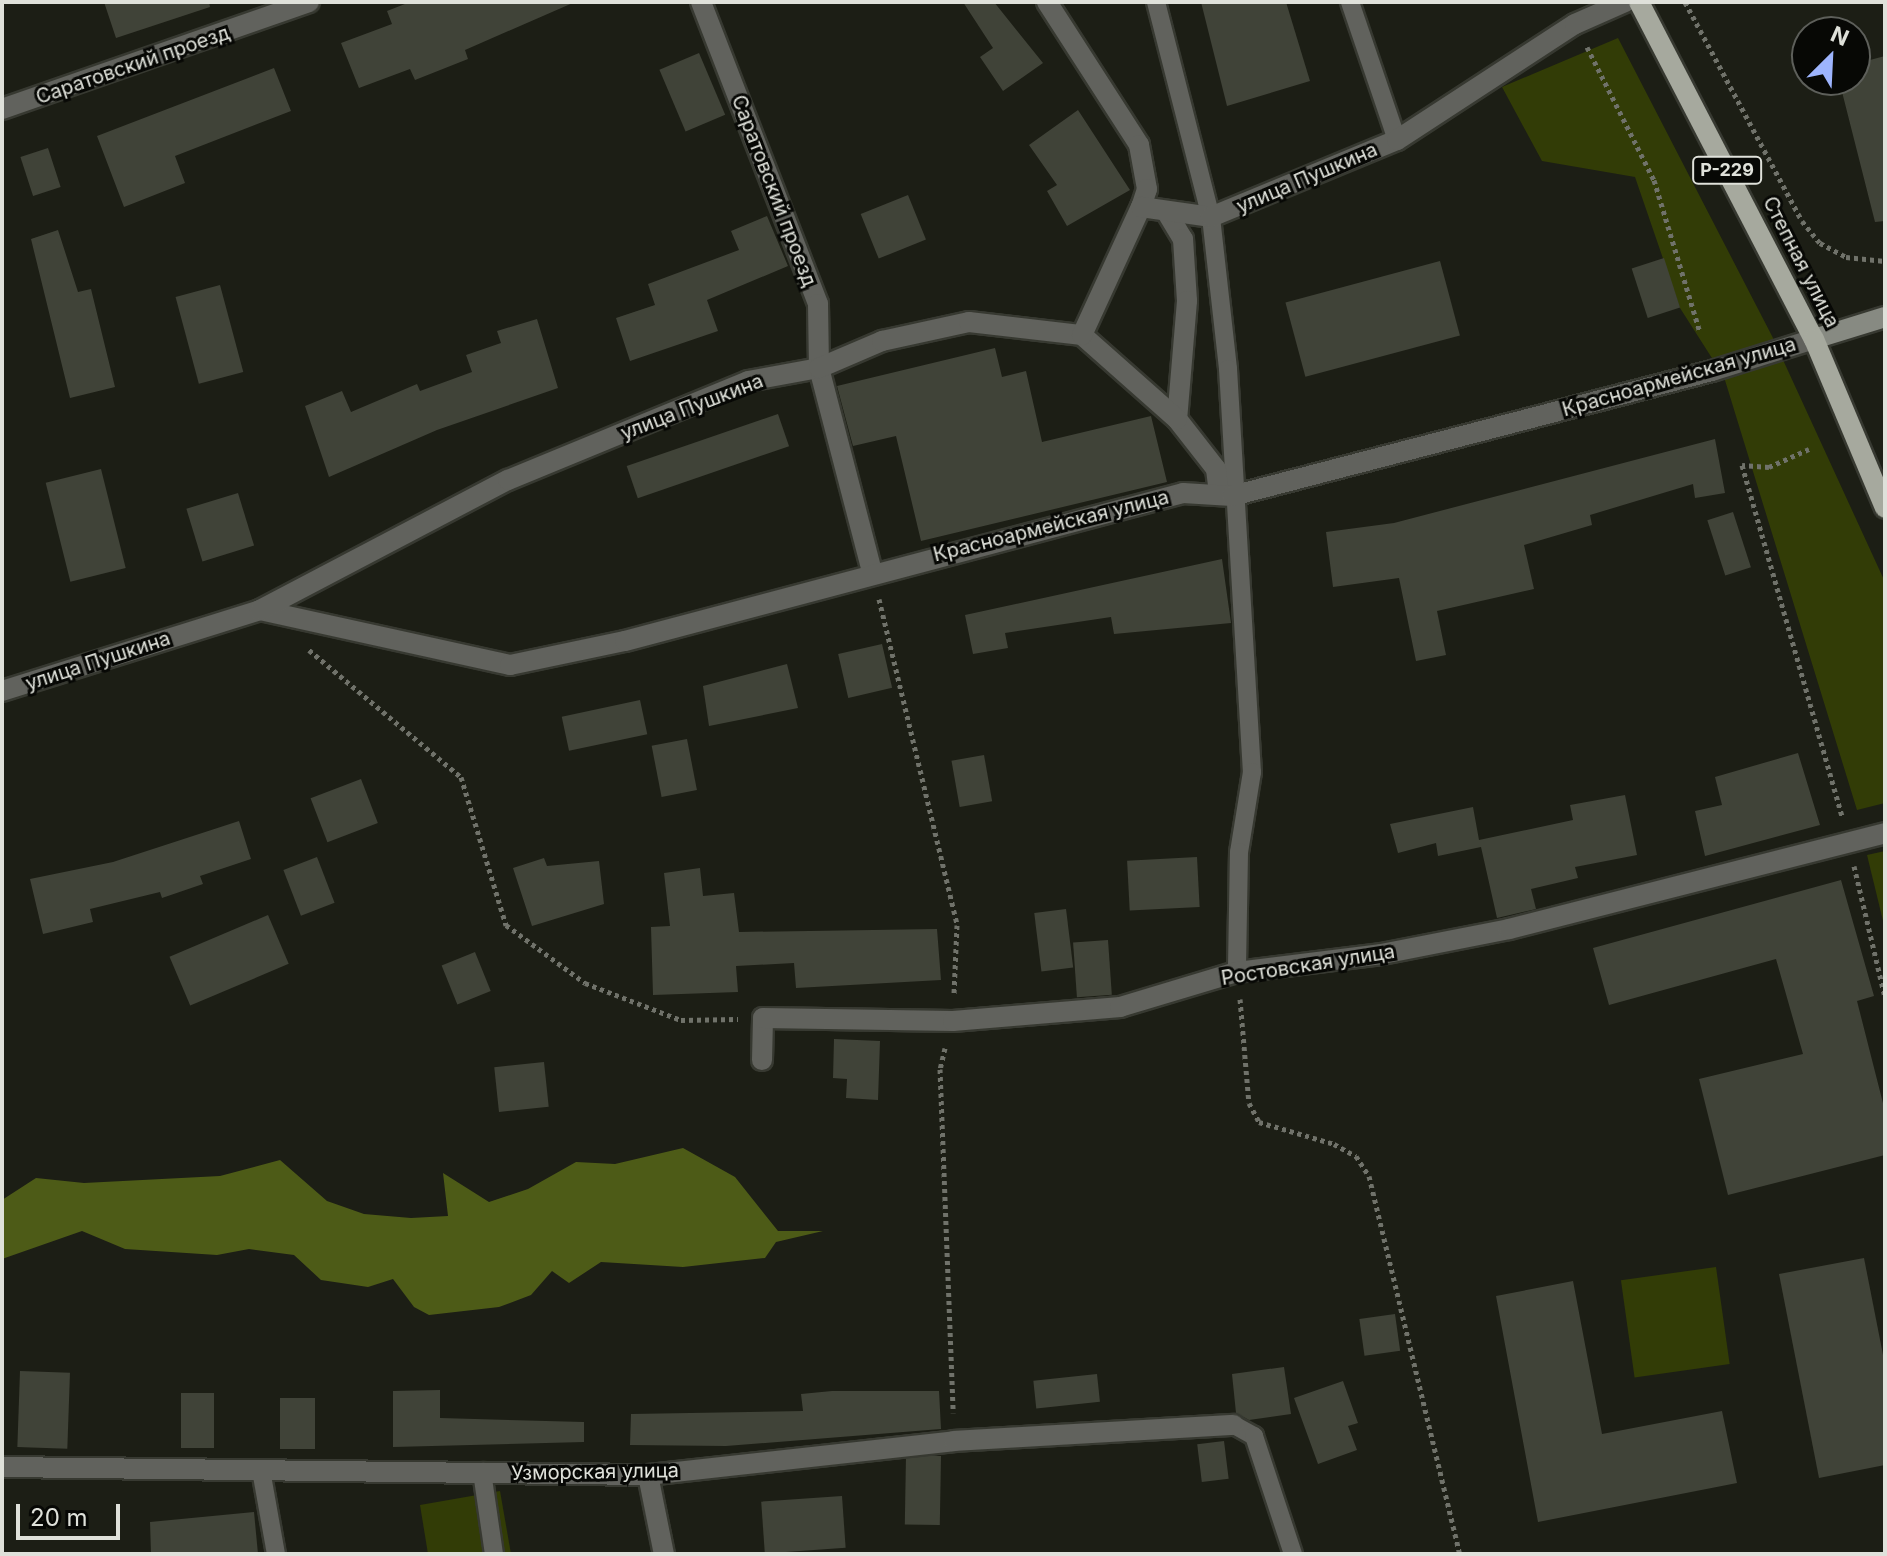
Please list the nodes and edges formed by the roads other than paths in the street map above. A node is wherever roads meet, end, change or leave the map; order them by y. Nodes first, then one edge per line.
1 (309, 2) edge
2 (701, 2) edge
3 (1047, 2) edge
4 (1156, 2) edge
5 (1350, 2) edge
6 (1625, 2) edge
7 (1639, 2) edge
8 (2, 109) edge
9 (1397, 140) junction
10 (1141, 207) junction
11 (1166, 211) junction
12 (1211, 217) junction
13 (1885, 317) edge
14 (1082, 335) junction
15 (1814, 339) junction
16 (819, 368) junction
17 (1177, 419) junction
18 (1226, 495) junction
19 (1885, 508) edge
20 (872, 571) junction
21 (260, 610) junction
22 (2, 691) edge
23 (1885, 833) edge
24 (1237, 972) junction
25 (762, 1060) dead end
26 (1234, 1425) joint
27 (2, 1467) edge
28 (261, 1470) junction
29 (482, 1472) junction
30 (648, 1475) junction
31 (276, 1554) edge
32 (494, 1554) edge
33 (664, 1554) edge
34 (1293, 1554) edge

1 - 8 street, Саратовский проезд
2 - 16 street, Саратовский проезд
3 - 10 street
4 - 12 lane
5 - 9 lane
6 - 9 street, улица Пушкина
7 - 15 main road, Степная улица / Р-229
9 - 12 street, улица Пушкина
10 - 11 street, улица Пушкина
10 - 14 street
11 - 12 street, улица Пушкина
11 - 17 street
12 - 18 lane
13 - 15 street, Красноармейская улица
14 - 16 street, улица Пушкина
14 - 17 street
15 - 18 street, Красноармейская улица
15 - 19 main road, Степная улица / Р-229
16 - 20 street, Саратовский проезд
16 - 21 street, улица Пушкина
17 - 18 street
18 - 20 street, Красноармейская улица
18 - 24 lane
20 - 21 street, Красноармейская улица
21 - 22 street, улица Пушкина
23 - 24 street, Ростовская улица
24 - 25 street, Ростовская улица
26 - 30 street, Узморская улица
26 - 34 lane
27 - 28 street, Узморская улица
28 - 29 street, Узморская улица
28 - 31 lane
29 - 30 street, Узморская улица
29 - 32 lane
30 - 33 street

